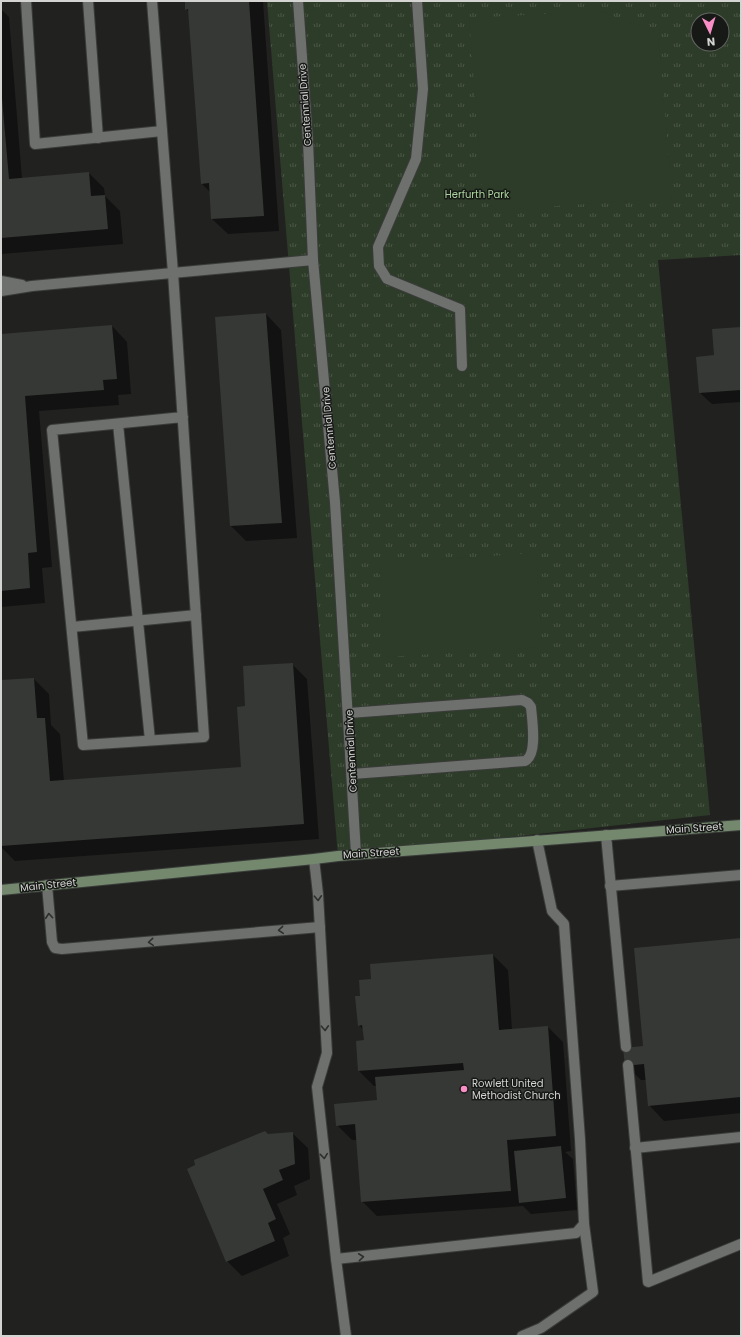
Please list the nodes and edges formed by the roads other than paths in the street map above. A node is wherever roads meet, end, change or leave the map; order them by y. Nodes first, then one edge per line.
1 (26, 1) edge
2 (88, 1) edge
3 (152, 1) edge
4 (298, 1) edge
5 (417, 1) edge
6 (162, 131) junction
7 (98, 138) junction
8 (313, 260) junction
9 (173, 273) junction
10 (1, 281) edge
11 (32, 286) junction
12 (1, 291) edge
13 (462, 366) dead end
14 (183, 417) junction
15 (118, 424) junction
16 (196, 615) junction
17 (137, 621) junction
18 (72, 627) junction
19 (348, 713) junction
20 (150, 740) junction
21 (352, 774) junction
22 (741, 825) edge
23 (606, 835) junction
24 (537, 840) junction
25 (356, 854) junction
26 (314, 859) junction
27 (741, 875) edge
28 (47, 886) junction
29 (610, 886) junction
30 (1, 890) edge
31 (320, 927) junction
32 (626, 1047) dead end
33 (628, 1065) dead end
34 (741, 1137) edge
35 (635, 1148) junction
36 (584, 1224) junction
37 (741, 1244) edge
38 (336, 1259) junction
39 (346, 1336) edge
40 (522, 1336) edge

1 - 7 street
2 - 7 street
3 - 6 street
4 - 8 street, Centennial Drive
5 - 13 street
6 - 7 street
6 - 9 street
8 - 9 street
8 - 19 street, Centennial Drive
9 - 11 street
9 - 14 street
10 - 11 street
11 - 12 street
14 - 15 street
14 - 16 street
15 - 17 street
15 - 18 street
16 - 17 street
16 - 20 street
17 - 18 street
17 - 20 street
18 - 20 street
19 - 21 street, Centennial Drive
19 - 21 street
21 - 25 street, Centennial Drive
22 - 23 street, Main Street
23 - 24 street, Main Street
23 - 29 street
24 - 25 street, Main Street
24 - 36 street
25 - 26 street, Main Street
26 - 28 street, Main Street
26 -> 31 street
27 - 29 street
28 - 30 street, Main Street
31 -> 28 street
29 - 32 street
31 -> 38 street
33 - 35 street
34 - 35 street
35 - 37 street
38 -> 36 street
36 - 40 street
38 - 39 street

